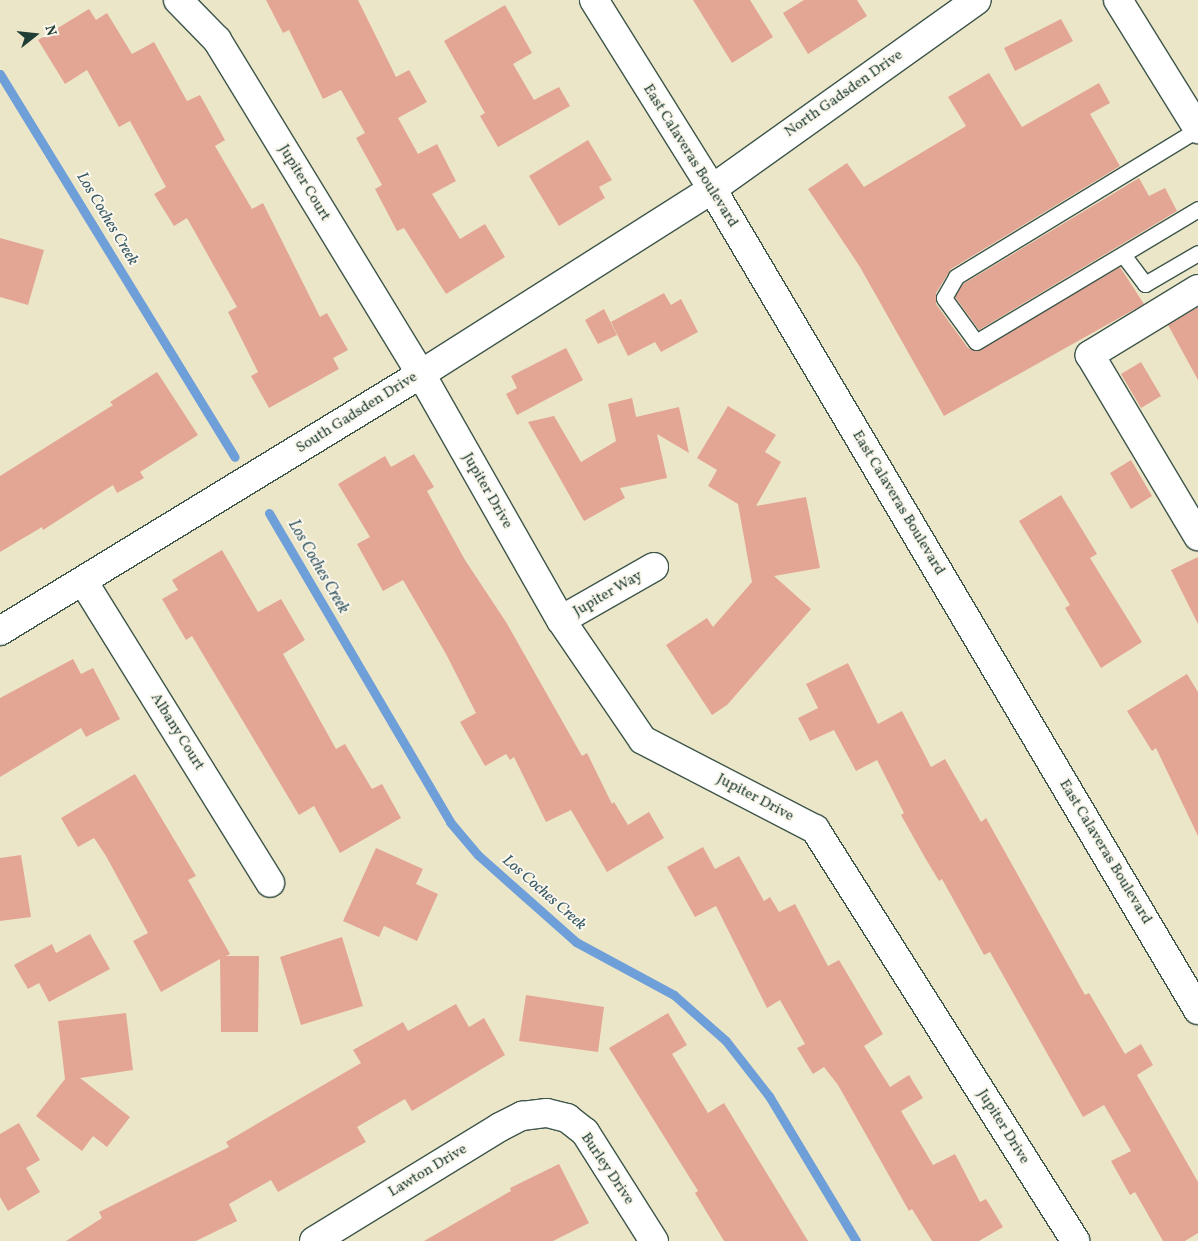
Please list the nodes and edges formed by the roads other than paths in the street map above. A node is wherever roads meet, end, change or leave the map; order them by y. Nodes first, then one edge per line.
1 (178, 0) edge
2 (594, 0) edge
3 (977, 0) edge
4 (1118, 0) edge
5 (1198, 129) edge
6 (712, 189) junction
7 (1198, 209) edge
8 (1198, 253) edge
9 (1124, 256) junction
10 (1198, 289) edge
11 (421, 374) junction
12 (1198, 536) edge
13 (654, 567) dead end
14 (83, 581) junction
15 (561, 620) junction
16 (0, 632) edge
17 (270, 883) dead end
18 (1198, 1010) edge
19 (547, 1113) joint
20 (314, 1241) edge
21 (654, 1241) edge
22 (1075, 1241) edge

1 - 11 street, Jupiter Court
2 - 6 street, East Calaveras Boulevard
3 - 6 street, North Gadsden Drive
4 - 5 street
5 - 9 lane
6 - 11 street, South Gadsden Drive
6 - 18 street, East Calaveras Boulevard
7 - 9 lane
8 - 9 lane
10 - 12 street
11 - 14 street, South Gadsden Drive
11 - 15 street, Jupiter Drive
13 - 15 street, Jupiter Way
14 - 16 street, South Gadsden Drive
14 - 17 street, Albany Court
15 - 22 street, Jupiter Drive
19 - 20 street, Lawton Drive
19 - 21 street, Burley Drive

